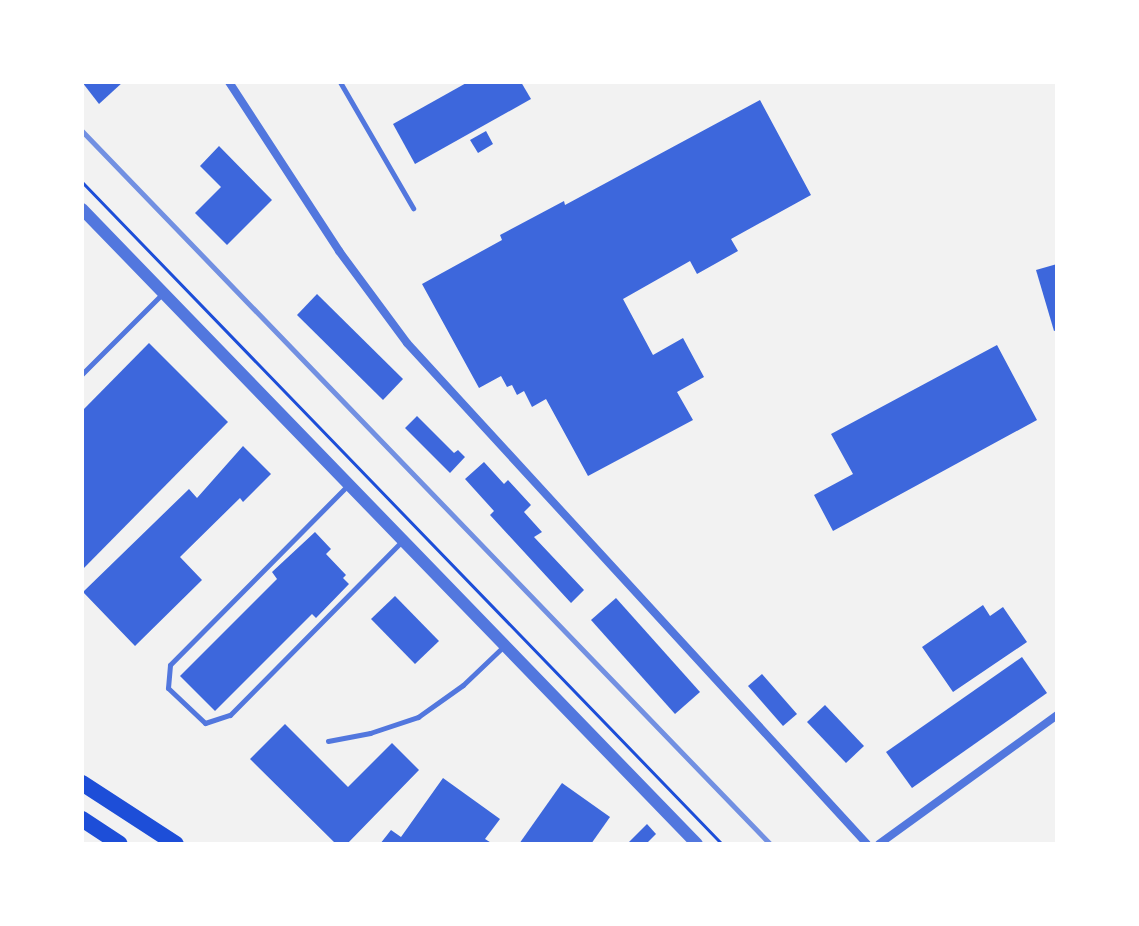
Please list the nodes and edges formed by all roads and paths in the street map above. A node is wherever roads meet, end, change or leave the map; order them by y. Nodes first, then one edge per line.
1 (340, 82) edge
2 (233, 83) edge
3 (82, 182) edge
4 (413, 208) dead end
5 (82, 209) edge
6 (163, 293) junction
7 (82, 374) edge
8 (349, 484) junction
9 (403, 540) junction
10 (505, 645) junction
11 (1057, 715) edge
12 (328, 741) dead end
13 (82, 783) edge
14 (82, 819) edge
15 (120, 844) edge
16 (176, 844) edge
17 (697, 844) edge
18 (722, 844) edge
19 (867, 844) edge
20 (879, 844) edge

1 - 4 lane
2 - 19 street
3 - 18 path
5 - 6 street
6 - 7 lane
6 - 8 street
8 - 9 street
8 - 9 lane
9 - 10 street
10 - 12 lane
10 - 17 street
11 - 20 street
13 - 16 highway
14 - 15 highway

